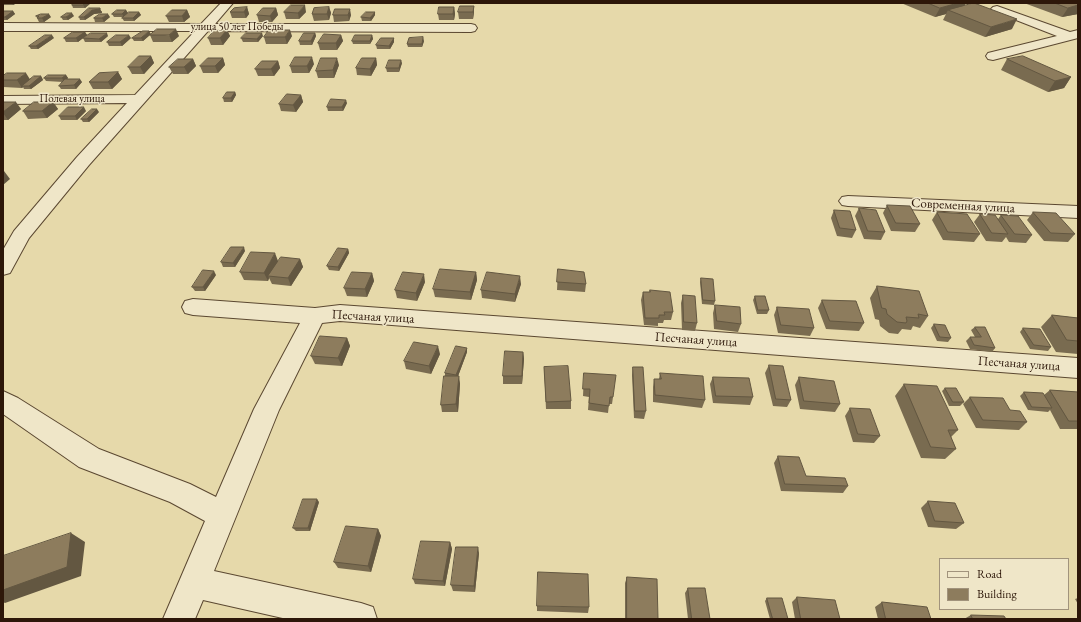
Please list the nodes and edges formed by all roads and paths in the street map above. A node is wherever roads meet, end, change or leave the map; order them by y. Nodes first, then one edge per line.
1 (227, 3) edge
2 (997, 9) dead end
3 (204, 26) junction
4 (3, 27) edge
5 (471, 28) dead end
6 (1073, 35) edge
7 (993, 56) dead end
8 (140, 99) junction
9 (3, 100) edge
10 (848, 201) dead end
11 (1078, 212) edge
12 (3, 268) edge
13 (193, 307) dead end
14 (315, 316) junction
15 (1078, 368) edge
16 (3, 402) edge
17 (222, 515) junction
18 (195, 583) junction
19 (179, 619) edge
20 (361, 619) edge

1 - 3 street
2 - 6 street
3 - 4 street, улица 50 лет Победы
3 - 5 street, улица 50 лет Победы
3 - 8 street
6 - 7 street
8 - 9 street, Полевая улица
8 - 12 street
10 - 11 street, Современная улица
13 - 14 street, Песчаная улица
14 - 15 street, Песчаная улица
14 - 17 street
16 - 17 street
17 - 18 street
18 - 19 street
18 - 20 street

